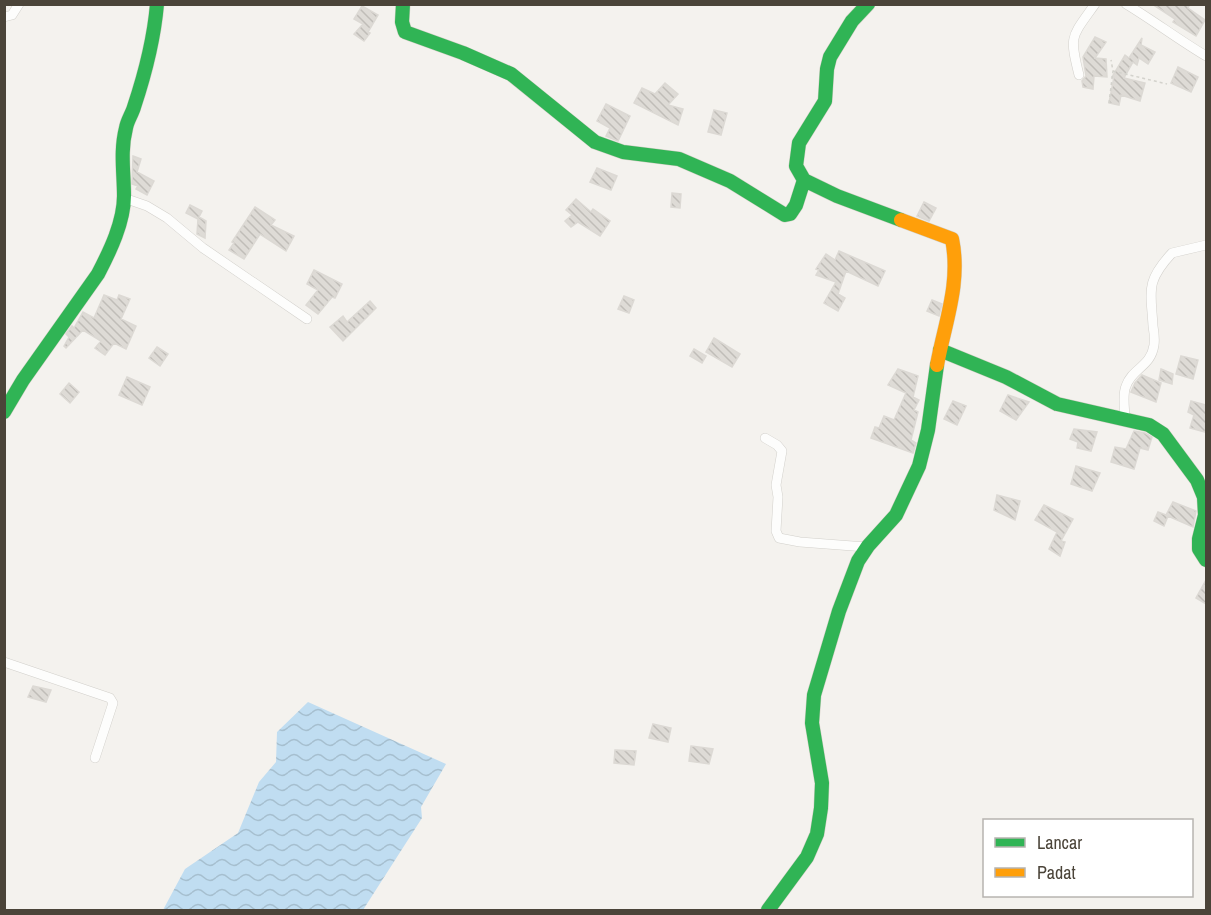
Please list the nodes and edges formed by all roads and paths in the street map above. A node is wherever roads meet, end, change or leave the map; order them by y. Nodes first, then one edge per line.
1 (19, 4) edge
2 (157, 4) edge
3 (403, 4) edge
4 (867, 4) edge
5 (1095, 4) edge
6 (1126, 4) edge
7 (4, 17) edge
8 (1206, 56) edge
9 (1112, 60) dead end
10 (1113, 71) junction
11 (1079, 75) dead end
12 (1167, 84) dead end
13 (1109, 103) dead end
14 (804, 180) junction
15 (124, 198) junction
16 (1206, 245) edge
17 (307, 319) dead end
18 (940, 350) junction
19 (4, 412) edge
20 (1125, 419) junction
21 (765, 438) dead end
22 (866, 547) junction
23 (1206, 560) edge
24 (4, 662) edge
25 (95, 758) dead end
26 (768, 910) edge

1 - 7 street
2 - 15 street
3 - 14 street
4 - 14 street
5 - 11 street
6 - 8 street
9 - 10 path
10 - 12 path
10 - 13 path
14 - 18 street
15 - 17 street
15 - 19 street
16 - 20 street
18 - 20 street
18 - 22 street
20 - 23 street
21 - 22 street
22 - 26 street
24 - 25 street

